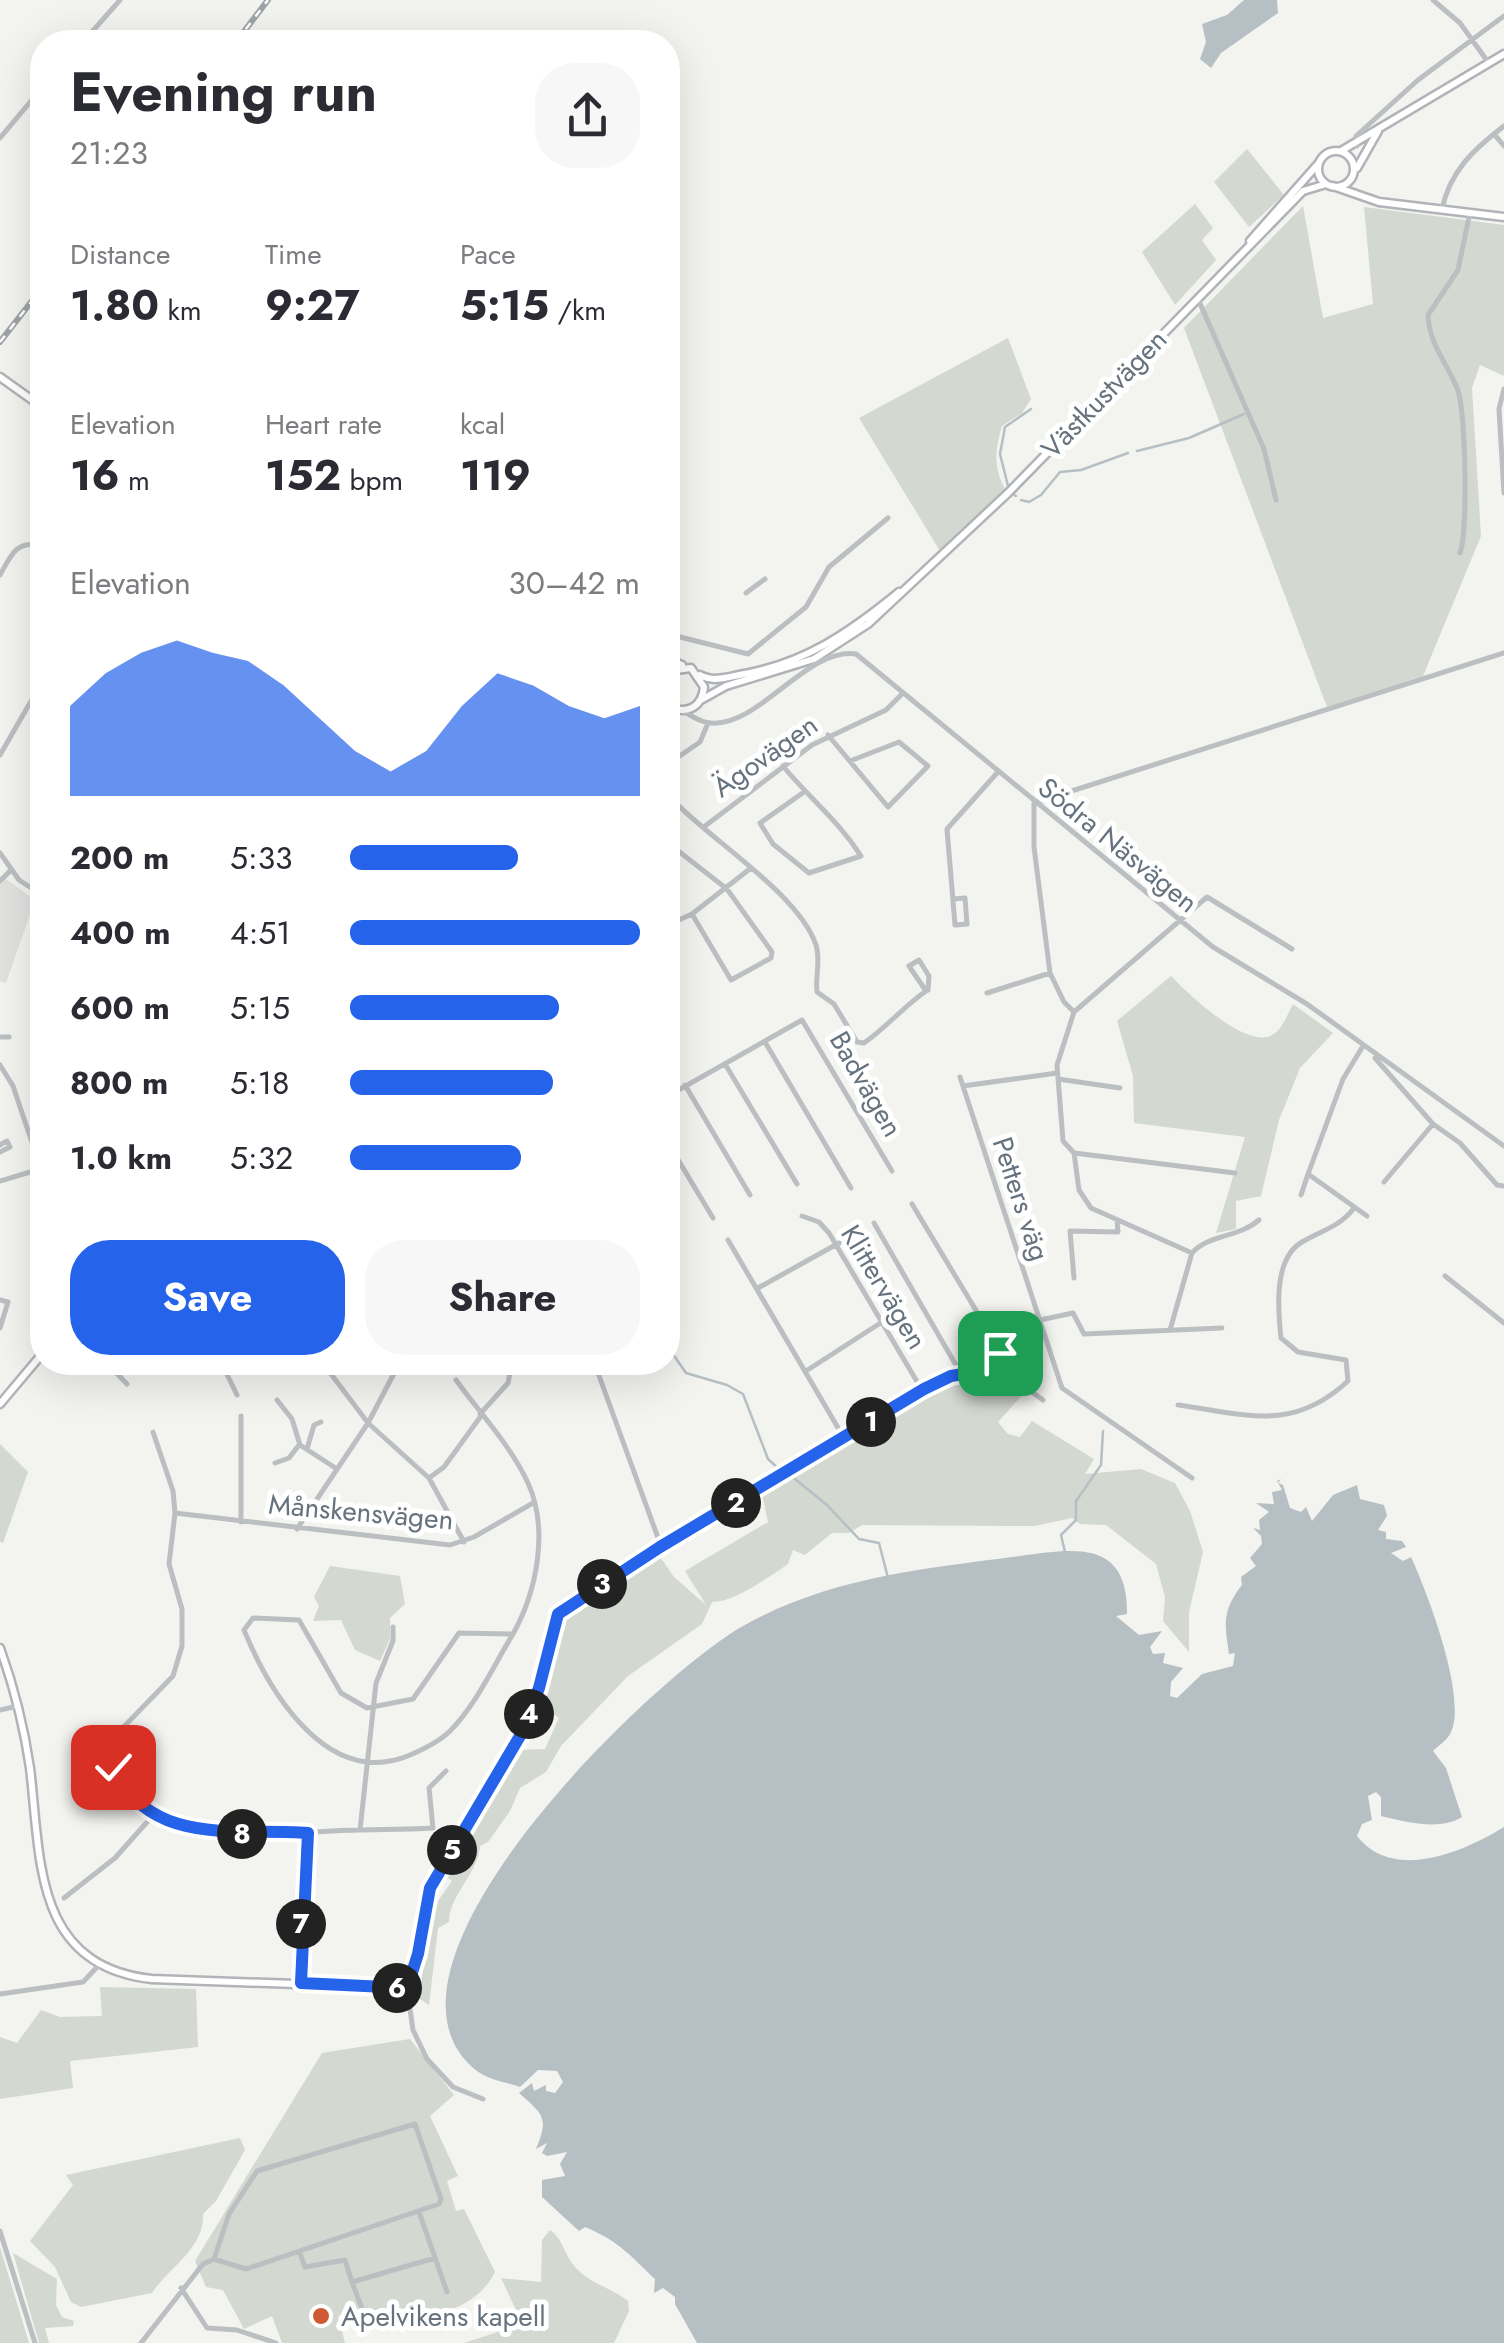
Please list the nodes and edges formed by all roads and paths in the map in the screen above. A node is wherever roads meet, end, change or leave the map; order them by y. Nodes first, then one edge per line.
1 (120, 0) edge
2 (1433, 0) edge
3 (1504, 16) edge
4 (94, 30) edge
5 (1473, 38) junction
6 (1504, 54) edge
7 (1488, 62) junction
8 (30, 102) edge
9 (1382, 126) junction
10 (1504, 126) edge
11 (1494, 134) junction
12 (0, 138) edge
13 (1357, 146) junction
14 (1504, 146) edge
15 (1342, 151) junction
16 (1319, 163) junction
17 (1353, 175) junction
18 (1330, 185) junction
19 (1368, 200) junction
20 (1442, 209) junction
21 (1470, 212) junction
22 (1504, 217) edge
23 (1249, 243) junction
24 (1197, 297) junction
25 (0, 377) edge
26 (1504, 389) edge
27 (30, 398) edge
28 (1504, 493) edge
29 (1276, 500) dead end
30 (888, 518) dead end
31 (30, 543) edge
32 (958, 543) junction
33 (1460, 554) dead end
34 (0, 575) edge
35 (765, 579) dead end
36 (746, 594) dead end
37 (680, 637) edge
38 (1504, 653) edge
39 (680, 663) edge
40 (688, 667) junction
41 (680, 669) edge
42 (700, 675) junction
43 (901, 695) junction
44 (701, 701) junction
45 (30, 702) edge
46 (680, 711) edge
47 (680, 711) edge
48 (708, 724) junction
49 (828, 735) junction
50 (0, 753) edge
51 (680, 756) edge
52 (850, 760) junction
53 (783, 766) junction
54 (997, 772) junction
55 (804, 792) junction
56 (1034, 802) junction
57 (680, 806) edge
58 (705, 826) junction
59 (680, 852) edge
60 (0, 853) edge
61 (751, 868) junction
62 (10, 871) junction
63 (0, 880) edge
64 (30, 886) edge
65 (727, 888) junction
66 (953, 899) junction
67 (692, 914) junction
68 (680, 920) edge
69 (1182, 921) junction
70 (1292, 950) dead end
71 (1050, 973) junction
72 (926, 991) junction
73 (988, 993) dead end
74 (1074, 1012) junction
75 (0, 1037) edge
76 (8, 1037) dead end
77 (766, 1042) junction
78 (1363, 1046) junction
79 (1374, 1055) junction
80 (726, 1064) junction
81 (0, 1065) edge
82 (1058, 1076) junction
83 (960, 1077) dead end
84 (685, 1085) junction
85 (963, 1086) junction
86 (680, 1088) edge
87 (1120, 1088) dead end
88 (1433, 1124) junction
89 (30, 1134) edge
90 (1504, 1146) edge
91 (1074, 1153) junction
92 (680, 1163) edge
93 (892, 1170) dead end
94 (30, 1172) edge
95 (1235, 1173) dead end
96 (1308, 1174) junction
97 (0, 1181) edge
98 (1384, 1182) dead end
99 (797, 1184) dead end
100 (1504, 1186) edge
101 (852, 1188) dead end
102 (750, 1194) dead end
103 (1301, 1195) dead end
104 (912, 1204) dead end
105 (1354, 1208) junction
106 (802, 1216) dead end
107 (1367, 1216) dead end
108 (713, 1218) dead end
109 (1117, 1220) junction
110 (1259, 1220) dead end
111 (874, 1223) dead end
112 (857, 1232) dead end
113 (728, 1240) dead end
114 (837, 1245) junction
115 (1192, 1253) junction
116 (1445, 1276) dead end
117 (1074, 1278) dead end
118 (758, 1288) junction
119 (0, 1300) edge
120 (1040, 1320) junction
121 (882, 1322) junction
122 (1504, 1322) edge
123 (0, 1328) edge
124 (1222, 1328) dead end
125 (1170, 1330) junction
126 (30, 1368) edge
127 (999, 1368) junction
128 (806, 1372) junction
129 (961, 1374) junction
130 (118, 1375) edge
131 (228, 1375) edge
132 (332, 1375) edge
133 (393, 1375) edge
134 (510, 1375) edge
135 (599, 1375) edge
136 (456, 1380) dead end
137 (127, 1384) dead end
138 (922, 1390) junction
139 (237, 1395) dead end
140 (277, 1400) dead end
141 (1043, 1400) dead end
142 (0, 1404) edge
143 (1178, 1405) dead end
144 (481, 1414) junction
145 (241, 1416) dead end
146 (321, 1422) dead end
147 (368, 1423) junction
148 (153, 1432) dead end
149 (844, 1438) junction
150 (300, 1445) junction
151 (307, 1450) junction
152 (275, 1463) dead end
153 (337, 1468) junction
154 (428, 1478) junction
155 (1192, 1478) dead end
156 (534, 1502) junction
157 (175, 1514) junction
158 (242, 1522) junction
159 (296, 1529) junction
160 (464, 1542) junction
161 (661, 1546) junction
162 (392, 1627) dead end
163 (513, 1634) junction
164 (0, 1648) edge
165 (18, 1706) junction
166 (373, 1708) junction
167 (0, 1710) edge
168 (368, 1762) junction
169 (446, 1772) dead end
170 (156, 1812) junction
171 (360, 1830) junction
172 (308, 1833) junction
173 (64, 1898) dead end
174 (100, 1964) junction
175 (301, 1983) junction
176 (407, 1988) junction
177 (0, 1994) edge
178 (482, 2099) dead end
179 (419, 2212) junction
180 (0, 2231) edge
181 (300, 2251) junction
182 (435, 2258) junction
183 (214, 2259) junction
184 (352, 2282) junction
185 (182, 2288) junction
186 (447, 2292) dead end
187 (364, 2314) dead end
188 (36, 2343) edge
189 (141, 2343) edge
190 (276, 2343) edge

1 - 4 street
2 - 5 street
3 - 5 street
5 - 7 street
5 - 13 street
6 - 7 main road, Västkustvägen
7 - 9 main road, Västkustvägen
8 - 12 street
9 - 13 main road, Västkustvägen
9 - 17 main road, Västkustvägen
10 - 11 street
11 - 14 street
11 - 20 street
13 - 15 main road, Västkustvägen
15 - 16 main road, Västkustvägen
15 - 17 main road
16 - 18 main road
16 - 23 main road, Västkustvägen
17 - 18 main road, Västkustvägen
17 - 19 main road
18 - 19 main road
18 - 23 main road, Västkustvägen
19 - 20 main road
20 - 21 main road
21 - 22 main road
21 - 33 street
23 - 24 main road, Västkustvägen
24 - 29 street
24 - 32 main road, Västkustvägen
25 - 27 main road
26 - 28 street
30 - 37 street
31 - 34 street
32 - 42 main road, Västkustvägen
32 - 44 main road, Västkustvägen
35 - 36 street
38 - 56 street
39 - 40 main road
40 - 41 main road
40 - 42 main road
42 - 44 main road
43 - 48 street, Södra Näsvägen
43 - 49 street, Ägovägen
43 - 54 street, Södra Näsvägen
44 - 46 main road, Västkustvägen
44 - 48 street
45 - 50 street
47 - 48 street
48 - 51 street
49 - 52 street
49 - 53 street, Ägovägen
52 - 52 street
53 - 55 street
53 - 58 street, Ägovägen
54 - 56 street, Södra Näsvägen
54 - 66 street
55 - 55 street
56 - 69 street, Södra Näsvägen
56 - 71 street
57 - 58 street
58 - 61 street
59 - 65 street
60 - 62 street
61 - 65 street
61 - 72 street
62 - 63 street
62 - 64 street
65 - 67 street
65 - 67 street
66 - 66 street
67 - 68 street
69 - 70 street
69 - 74 street
69 - 78 street, Södra Näsvägen
71 - 73 street
71 - 74 street
72 - 72 street
74 - 82 street
75 - 76 street
77 - 80 street
77 - 93 street, Badvägen
77 - 101 street
78 - 79 street, Södra Näsvägen
78 - 96 street
79 - 88 street
79 - 90 street, Södra Näsvägen
80 - 84 street
80 - 99 street
81 - 89 street
82 - 85 street
82 - 87 street
82 - 91 street
83 - 85 street, Petters väg
84 - 86 street
84 - 102 street
85 - 120 street, Petters väg
88 - 98 street
88 - 100 street
91 - 95 street
91 - 109 street
92 - 108 street
94 - 97 street
96 - 103 street
96 - 105 street
104 - 127 street
105 - 107 street
105 - 143 street
106 - 114 street, Klittervägen
109 - 115 street
109 - 117 street
110 - 115 street
111 - 129 street
112 - 114 street
113 - 118 street
114 - 118 street
114 - 121 street, Klittervägen
115 - 125 street
116 - 122 street
118 - 128 street
119 - 123 street
120 - 125 street
120 - 155 street, Petters väg
121 - 128 street
121 - 138 street, Klittervägen
124 - 125 street
126 - 142 main road
127 - 129 street
127 - 141 street
128 - 149 street
129 - 138 street
130 - 137 street
131 - 139 street
132 - 147 street
133 - 147 street
134 - 144 street
135 - 161 street
136 - 144 street
138 - 149 street
140 - 150 street
144 - 154 street
144 - 156 street
145 - 158 street
146 - 151 street
147 - 153 street
147 - 154 street
148 - 157 street
149 - 161 street
150 - 151 street
150 - 152 street
151 - 153 street
153 - 159 street
154 - 160 street
156 - 160 street, Månskensvägen
156 - 163 street
157 - 158 street, Månskensvägen
157 - 170 street
158 - 159 street, Månskensvägen
159 - 160 street, Månskensvägen
161 - 176 street
162 - 166 street
163 - 166 street
163 - 168 street
164 - 165 main road
165 - 167 street
165 - 174 main road
166 - 168 street
166 - 168 street
168 - 171 street
169 - 171 street
170 - 172 street
170 - 173 street
171 - 172 street
172 - 175 street
174 - 175 main road
174 - 177 street
175 - 176 main road
176 - 178 street
179 - 181 street
179 - 182 street
179 - 183 street
180 - 188 street
181 - 183 street
181 - 184 street
182 - 184 street
182 - 186 street
183 - 185 street
184 - 187 street
185 - 189 street
185 - 190 street

